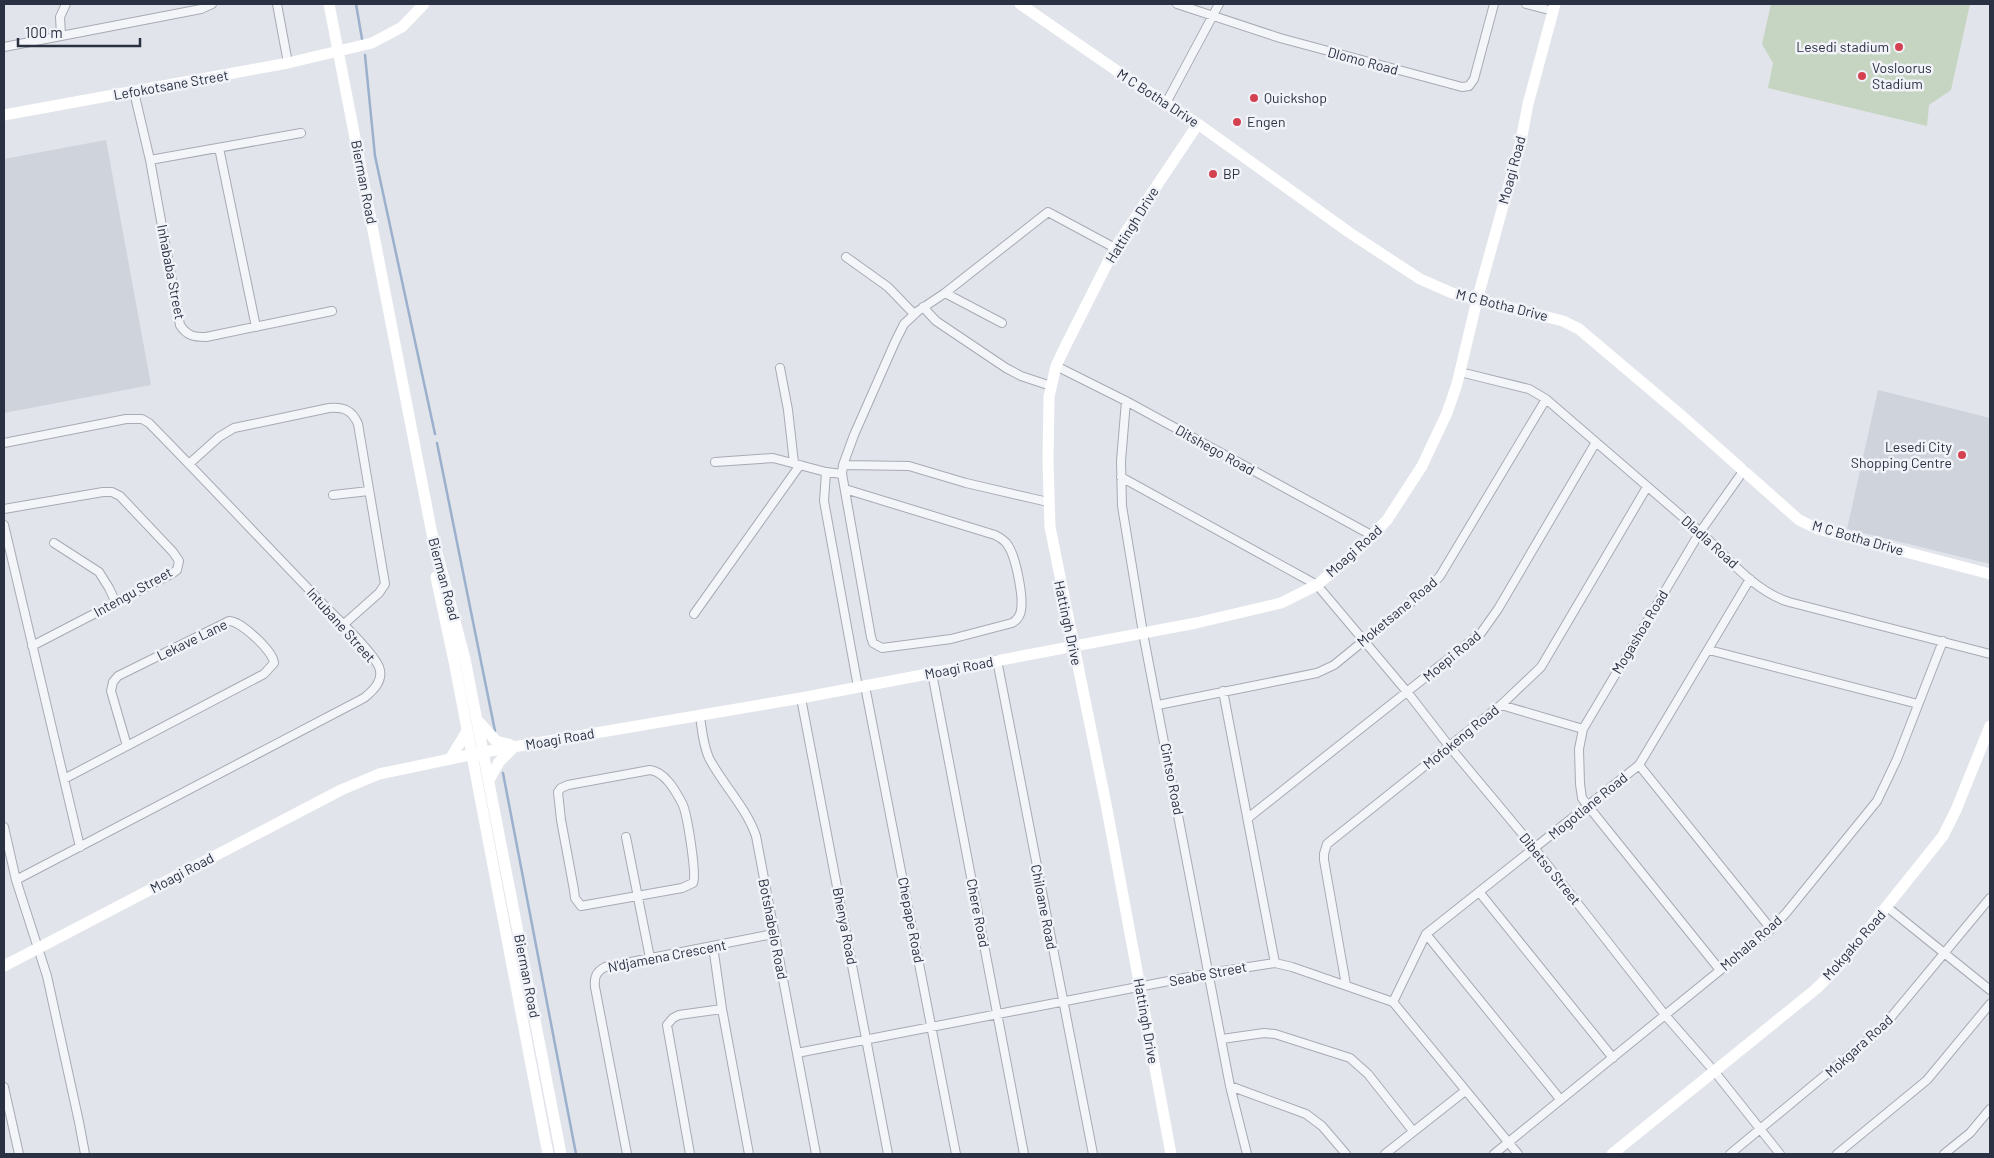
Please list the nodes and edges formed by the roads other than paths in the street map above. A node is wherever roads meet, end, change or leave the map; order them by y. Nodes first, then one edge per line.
1 (66, 4) edge
2 (212, 4) edge
3 (277, 4) edge
4 (325, 4) edge
5 (329, 4) edge
6 (424, 4) edge
7 (1020, 4) edge
8 (1177, 4) edge
9 (1219, 4) edge
10 (1494, 4) edge
11 (1526, 4) edge
12 (1554, 8) edge
13 (1212, 16) junction
14 (61, 36) junction
15 (4, 47) edge
16 (337, 52) junction
17 (288, 63) junction
18 (134, 92) junction
19 (1166, 103) junction
20 (4, 115) edge
21 (1198, 124) junction
22 (301, 134) dead end
23 (219, 148) junction
24 (150, 160) junction
25 (1115, 248) junction
26 (846, 257) dead end
27 (945, 293) junction
28 (1477, 300) junction
29 (923, 307) junction
30 (332, 311) dead end
31 (914, 314) junction
32 (1002, 322) dead end
33 (256, 327) junction
34 (1056, 366) junction
35 (780, 368) dead end
36 (1460, 372) junction
37 (1051, 386) junction
38 (1546, 398) junction
39 (1126, 401) junction
40 (1596, 442) junction
41 (4, 443) edge
42 (715, 462) dead end
43 (189, 464) junction
44 (797, 464) junction
45 (842, 469) junction
46 (1744, 470) junction
47 (826, 472) junction
48 (1121, 477) junction
49 (1647, 487) junction
50 (844, 489) junction
51 (369, 490) junction
52 (333, 496) dead end
53 (1048, 502) junction
54 (4, 509) edge
55 (4, 525) edge
56 (1700, 532) junction
57 (1373, 536) junction
58 (54, 543) dead end
59 (1990, 574) edge
60 (1750, 579) junction
61 (1317, 584) junction
62 (116, 603) junction
63 (694, 614) dead end
64 (343, 625) junction
65 (1144, 633) junction
66 (1365, 640) junction
67 (1943, 641) junction
68 (32, 646) junction
69 (1073, 647) junction
70 (1709, 650) junction
71 (1990, 654) edge
72 (997, 660) junction
73 (932, 673) junction
74 (861, 686) junction
75 (1223, 691) junction
76 (1408, 693) junction
77 (801, 698) junction
78 (1918, 704) junction
79 (1158, 705) junction
80 (1501, 705) junction
81 (700, 716) junction
82 (478, 721) junction
83 (1990, 726) edge
84 (1582, 729) junction
85 (467, 731) junction
86 (127, 746) junction
87 (516, 746) junction
88 (1449, 746) junction
89 (484, 752) junction
90 (471, 755) junction
91 (450, 759) junction
92 (1639, 765) junction
93 (64, 779) junction
94 (490, 780) junction
95 (1588, 806) junction
96 (1248, 818) junction
97 (4, 827) edge
98 (626, 838) dead end
99 (80, 847) junction
100 (1535, 849) junction
101 (16, 880) junction
102 (1480, 892) junction
103 (638, 896) junction
104 (1990, 898) edge
105 (1887, 907) junction
106 (1771, 928) junction
107 (773, 934) junction
108 (1426, 934) junction
109 (713, 946) junction
110 (38, 948) junction
111 (1945, 954) junction
112 (650, 958) junction
113 (1275, 963) junction
114 (4, 966) edge
115 (1720, 970) junction
116 (1210, 973) junction
117 (1346, 985) junction
118 (1140, 988) junction
119 (1990, 990) edge
120 (1062, 1002) junction
121 (1393, 1002) junction
122 (1990, 1004) edge
123 (722, 1008) junction
124 (997, 1015) junction
125 (1665, 1015) junction
126 (932, 1027) junction
127 (866, 1039) junction
128 (1222, 1039) junction
129 (797, 1053) junction
130 (1613, 1058) junction
131 (1714, 1071) junction
132 (1230, 1086) junction
133 (4, 1088) edge
134 (1465, 1091) junction
135 (1560, 1099) junction
136 (1990, 1110) edge
137 (1760, 1130) junction
138 (1413, 1131) junction
139 (1508, 1143) junction
140 (19, 1154) edge
141 (85, 1154) edge
142 (548, 1154) edge
143 (561, 1154) edge
144 (627, 1154) edge
145 (690, 1154) edge
146 (749, 1154) edge
147 (816, 1154) edge
148 (888, 1154) edge
149 (956, 1154) edge
150 (1024, 1154) edge
151 (1092, 1154) edge
152 (1171, 1154) edge
153 (1247, 1154) edge
154 (1346, 1154) edge
155 (1385, 1154) edge
156 (1494, 1154) edge
157 (1518, 1154) edge
158 (1612, 1154) edge
159 (1730, 1154) edge
160 (1780, 1154) edge
161 (1837, 1154) edge
162 (1944, 1154) edge

1 - 14 street
2 - 14 street
3 - 17 street
4 - 16 street, Bierman Road
5 - 16 street, Bierman Road
6 - 16 street, Lefokotsane Street
7 - 19 street, M C Botha Drive
8 - 13 street, Dlomo Road
9 - 13 street
10 - 13 street, Dlomo Road
11 - 12 street
12 - 28 street, Moagi Road
13 - 19 street
14 - 15 street
16 - 17 street, Lefokotsane Street
16 - 82 street, Bierman Road
16 - 85 street, Bierman Road
17 - 18 street, Lefokotsane Street
18 - 20 street, Lefokotsane Street
18 - 24 street, Inhababa Street
19 - 21 street, M C Botha Drive
21 - 25 street, Hattingh Drive
21 - 28 street, M C Botha Drive
22 - 23 street
23 - 24 street
23 - 33 street
24 - 33 street, Inhababa Street
25 - 27 street
25 - 34 street, Hattingh Drive
26 - 31 street
27 - 29 street
27 - 32 street
28 - 36 street, Moagi Road
28 - 46 street, M C Botha Drive
29 - 31 street
29 - 37 street
30 - 33 street, Inhababa Street
31 - 45 street
34 - 37 street, Hattingh Drive
34 - 39 street, Ditshego Road
35 - 44 street
36 - 38 street, Dladla Road
36 - 57 street, Moagi Road
37 - 53 street, Hattingh Drive
38 - 40 street, Dladla Road
38 - 66 street, Moketsane Road
39 - 48 street, Cintso Road
39 - 57 street, Ditshego Road
40 - 49 street, Dladla Road
40 - 76 street, Moepi Road
41 - 43 street, Intubane Street
42 - 44 street
43 - 51 street
43 - 64 street, Intubane Street
44 - 47 street
44 - 63 street
45 - 47 street
45 - 50 street
45 - 53 street
46 - 56 street, Mogashoa Road
46 - 59 street, M C Botha Drive
47 - 74 street, Chepape Road
48 - 61 street
48 - 65 street, Cintso Road
49 - 56 street, Dladla Road
49 - 80 street, Mofokeng Road
50 - 50 street
51 - 52 street
51 - 64 street
53 - 69 street, Hattingh Drive
54 - 62 street, Intengu Street
55 - 68 street
56 - 60 street, Dladla Road
56 - 84 street, Mogashoa Road
57 - 61 street, Moagi Road
58 - 62 street
60 - 67 street, Dladla Road
60 - 70 street, Mogotlane Road
61 - 65 street, Moagi Road
61 - 66 street, Dibetso Street
62 - 68 street, Intengu Street
64 - 99 street, Intubane Street
65 - 69 street, Moagi Road
65 - 79 street, Cintso Road
66 - 75 street, Moketsane Road
66 - 76 street, Dibetso Street
67 - 71 street, Dladla Road
67 - 78 street, Mohala Road
68 - 93 street
69 - 72 street, Moagi Road
69 - 118 street, Hattingh Drive
70 - 78 street
70 - 92 street, Mogotlane Road
72 - 73 street, Moagi Road
72 - 120 street, Chiloane Road
73 - 74 street, Moagi Road
73 - 124 street, Chere Road
74 - 77 street, Moagi Road
74 - 126 street, Chepape Road
75 - 79 street, Moketsane Road
75 - 96 street
76 - 88 street, Dibetso Street
76 - 96 street, Moepi Road
77 - 81 street, Moagi Road
77 - 127 street, Bhenya Road
78 - 106 street, Mohala Road
79 - 116 street, Cintso Road
80 - 84 street
80 - 88 street, Mofokeng Road
81 - 87 street, Moagi Road
81 - 107 street, Botshabelo Road
82 - 87 street
82 - 89 street, Bierman Road
83 - 105 street, Mokgako Road
84 - 95 street, Mogashoa Road
85 - 90 street, Bierman Road
85 - 91 street
86 - 86 street, Lekave Lane
86 - 93 street, Lekave Lane
87 - 89 street, Moagi Road
87 - 94 street
88 - 100 street, Dibetso Street
88 - 117 street, Mofokeng Road
89 - 90 street, Moagi Road
89 - 94 street, Bierman Road
90 - 91 street, Moagi Road
90 - 142 street, Bierman Road
91 - 110 street, Moagi Road
92 - 95 street, Mogotlane Road
92 - 106 street
93 - 99 street
94 - 143 street, Bierman Road
95 - 100 street, Mogotlane Road
95 - 115 street, Mogashoa Road
96 - 113 street
97 - 101 street
98 - 103 street
99 - 101 street, Intubane Street
100 - 102 street, Mogotlane Road
100 - 125 street, Dibetso Street
101 - 110 street
102 - 108 street, Mogotlane Road
102 - 130 street
103 - 103 street
103 - 112 street
104 - 111 street, Mokgara Road
105 - 111 street
105 - 131 street, Mokgako Road
106 - 115 street, Mohala Road
107 - 109 street, N'djamena Crescent
107 - 129 street, Botshabelo Road
108 - 121 street, Mogotlane Road
108 - 135 street
109 - 112 street, N'djamena Crescent
109 - 123 street
110 - 114 street, Moagi Road
110 - 141 street
111 - 119 street
111 - 137 street, Mokgara Road
112 - 144 street, N'djamena Crescent
113 - 116 street, Seabe Street
113 - 117 street, Seabe Street
115 - 125 street, Mohala Road
116 - 118 street, Seabe Street
116 - 128 street, Cintso Road
117 - 121 street, Seabe Street
118 - 120 street, Seabe Street
118 - 152 street, Hattingh Drive
120 - 124 street, Seabe Street
120 - 151 street, Chiloane Road
121 - 134 street
122 - 161 street
123 - 145 street
123 - 146 street
124 - 126 street, Seabe Street
124 - 150 street, Chere Road
125 - 130 street, Mohala Road
125 - 131 street, Dibetso Street
126 - 127 street, Seabe Street
126 - 149 street, Chepape Road
127 - 129 street, Seabe Street
127 - 148 street, Bhenya Road
128 - 132 street, Cintso Road
128 - 138 street
129 - 147 street, Botshabelo Road
130 - 135 street, Mohala Road
131 - 137 street, Dibetso Street
131 - 158 street, Mokgako Road
132 - 153 street, Cintso Road
132 - 154 street
133 - 140 street
134 - 138 street
134 - 139 street
135 - 139 street, Mohala Road
136 - 162 street
137 - 159 street, Mokgara Road
137 - 160 street, Dibetso Street
138 - 155 street
139 - 156 street, Mohala Road
139 - 157 street

